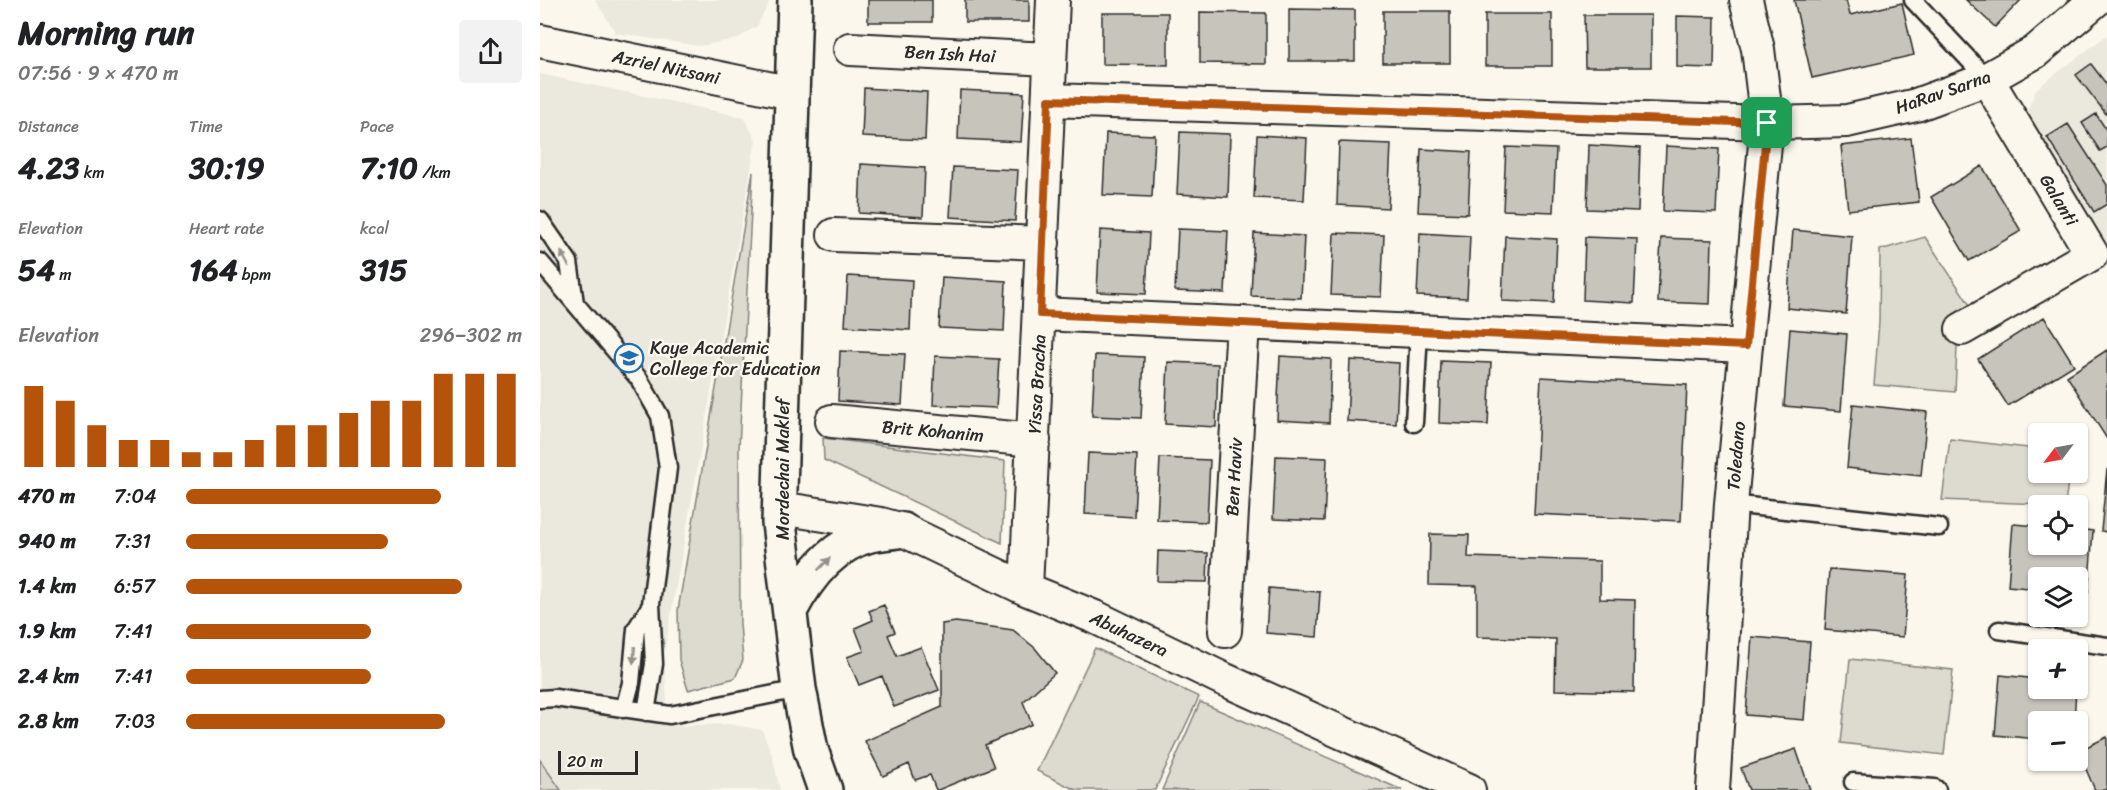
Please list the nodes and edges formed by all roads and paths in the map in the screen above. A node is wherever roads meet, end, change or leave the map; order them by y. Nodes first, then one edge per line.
1 (795, 0) edge
2 (1053, 0) edge
3 (1746, 0) edge
4 (1913, 0) edge
5 (2096, 0) edge
6 (540, 41) edge
7 (850, 49) dead end
8 (1050, 59) junction
9 (1987, 79) junction
10 (792, 93) junction
11 (1049, 100) junction
12 (1767, 123) junction
13 (540, 220) edge
14 (834, 235) dead end
15 (1043, 243) junction
16 (540, 262) edge
17 (575, 304) junction
18 (1040, 314) junction
19 (1243, 323) junction
20 (1962, 330) dead end
21 (1419, 331) junction
22 (1746, 346) junction
23 (832, 421) dead end
24 (1414, 423) dead end
25 (1034, 440) junction
26 (1731, 504) junction
27 (780, 508) junction
28 (1939, 527) dead end
29 (903, 530) junction
30 (1026, 589) junction
31 (651, 604) junction
32 (790, 611) junction
33 (2000, 630) dead end
34 (1225, 631) dead end
35 (2107, 646) edge
36 (799, 689) junction
37 (540, 699) edge
38 (624, 709) junction
39 (646, 712) junction
40 (1853, 782) dead end
41 (825, 790) edge
42 (1469, 790) edge
43 (1713, 790) edge
44 (1937, 790) edge

1 - 10 street, Mordechai Maklef
2 - 8 street, Yissa Bracha
3 - 12 street, Toledano
4 - 9 lane
5 - 9 street, HaRav Sarna
6 - 10 street, Azriel Nitsani
7 - 8 street, Ben Ish Hai
8 - 11 street, Yissa Bracha
9 - 12 street, HaRav Sarna
9 - 20 street, Galanti
10 - 27 street, Mordechai Maklef
11 - 12 street, HaRav Sarna
11 - 15 street, Yissa Bracha
12 - 22 street, Toledano
17 -> 13 lane
14 - 15 street
15 - 18 street, Yissa Bracha
16 - 17 lane
17 - 31 lane
18 - 19 street
18 - 25 street, Yissa Bracha
19 - 21 street
19 - 34 street, Ben Haviv
21 - 22 street
21 - 24 lane
22 - 26 street, Toledano
23 - 25 street, Brit Kohanim
25 - 30 street, Yissa Bracha
26 - 28 lane
26 - 43 street, Toledano
27 - 29 street, Abuhazera
27 - 32 street, Mordechai Maklef
29 - 30 street, Abuhazera
32 -> 29 street
30 - 42 street, Abuhazera
31 -> 38 lane
31 - 39 lane
32 - 36 street, Mordechai Maklef
33 - 35 lane
36 - 39 lane
36 - 41 street, Mordechai Maklef
37 - 38 lane
38 - 39 lane
40 - 44 lane

